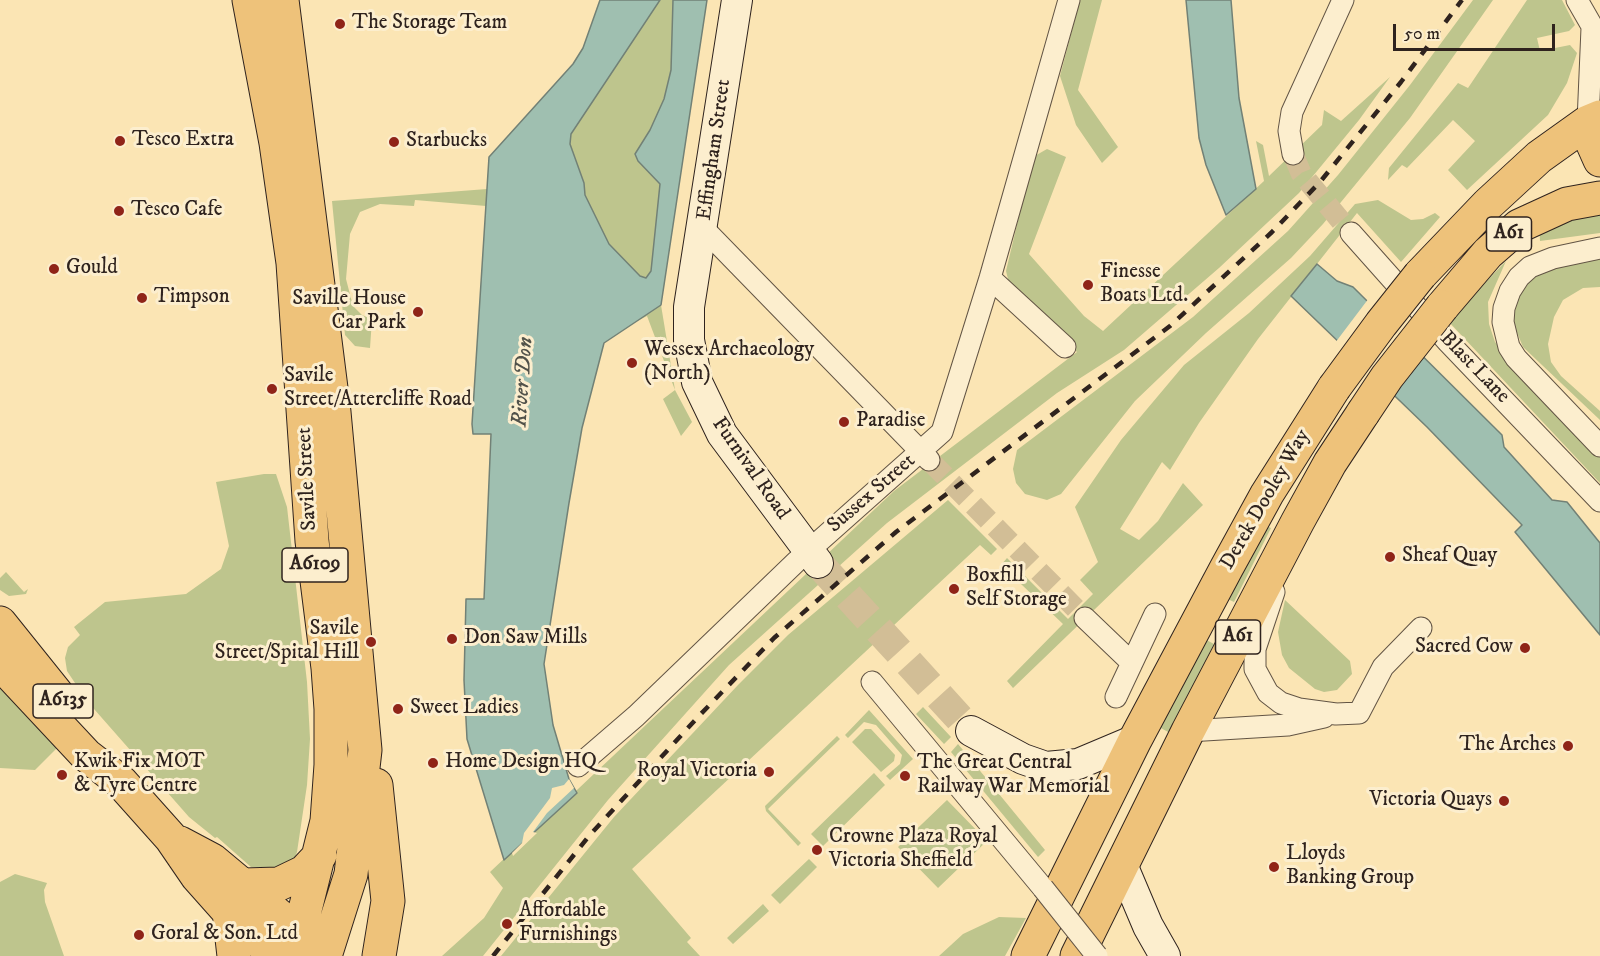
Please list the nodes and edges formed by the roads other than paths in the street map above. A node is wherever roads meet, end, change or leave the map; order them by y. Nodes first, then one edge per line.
1 (249, 0) edge
2 (282, 0) edge
3 (737, 0) edge
4 (1069, 0) edge
5 (1343, 0) edge
6 (1577, 0) edge
7 (1596, 34) edge
8 (1594, 119) edge
9 (1293, 154) tunnel mouth
10 (1600, 160) edge
11 (1600, 198) edge
12 (702, 227) junction
13 (1351, 233) tunnel mouth
14 (1600, 248) edge
15 (990, 278) junction
16 (1065, 347) dead end
17 (1600, 446) edge
18 (925, 457) junction
19 (1600, 501) edge
20 (1298, 521) junction
21 (813, 557) junction
22 (1155, 614) dead end
23 (1084, 618) tunnel mouth
24 (0, 624) edge
25 (1421, 628) dead end
26 (0, 663) edge
27 (1132, 663) junction
28 (872, 682) dead end
29 (1116, 697) dead end
30 (1336, 714) junction
31 (971, 731) tunnel mouth
32 (1188, 731) junction
33 (1135, 740) junction
34 (365, 750) junction
35 (578, 766) dead end
36 (120, 782) junction
37 (320, 855) junction
38 (1123, 867) junction
39 (236, 898) junction
40 (294, 945) edge
41 (327, 955) edge
42 (234, 956) edge
43 (275, 956) edge
44 (379, 956) edge
45 (1028, 956) edge
46 (1077, 956) edge
47 (1097, 956) edge
48 (1165, 956) edge

1 - 37 main road, Savile Street / A6109
2 - 34 main road, Savile Street
3 - 12 main road, Effingham Street
4 - 15 street, Sussex Street
5 - 9 street
6 - 7 street
7 - 8 street
8 - 10 main road
8 - 33 main road, Derek Dooley Way / A61, bridge
11 - 20 main road, Derek Dooley Way / A61, bridge
12 - 18 street, Effingham Street
12 - 21 main road, Furnival Road
13 - 19 street, Blast Lane
14 - 17 street
15 - 16 street
15 - 18 street, Sussex Street
18 - 21 street, Sussex Street
20 - 30 street
20 - 32 main road, Derek Dooley Way / A61
21 - 35 street, Sussex Street
22 - 27 street
23 - 27 street
24 - 36 main road, A6135
25 - 30 street
26 - 36 main road, A6135
27 - 29 street
28 - 47 street, bridge
30 - 32 street
31 - 33 main road
32 - 38 main road, Derek Dooley Way / A61
33 - 45 main road, Derek Dooley Way / A61
34 - 41 main road, Savile Street
34 - 44 main road
36 - 39 main road, A6135
37 - 39 main road
37 - 40 main road, Savile Street / A6109
38 - 46 main road, Derek Dooley Way / A61
38 - 48 main road
39 - 40 main road, A6135
39 - 42 main road
39 - 43 main road
40 - 41 main road, A6135

